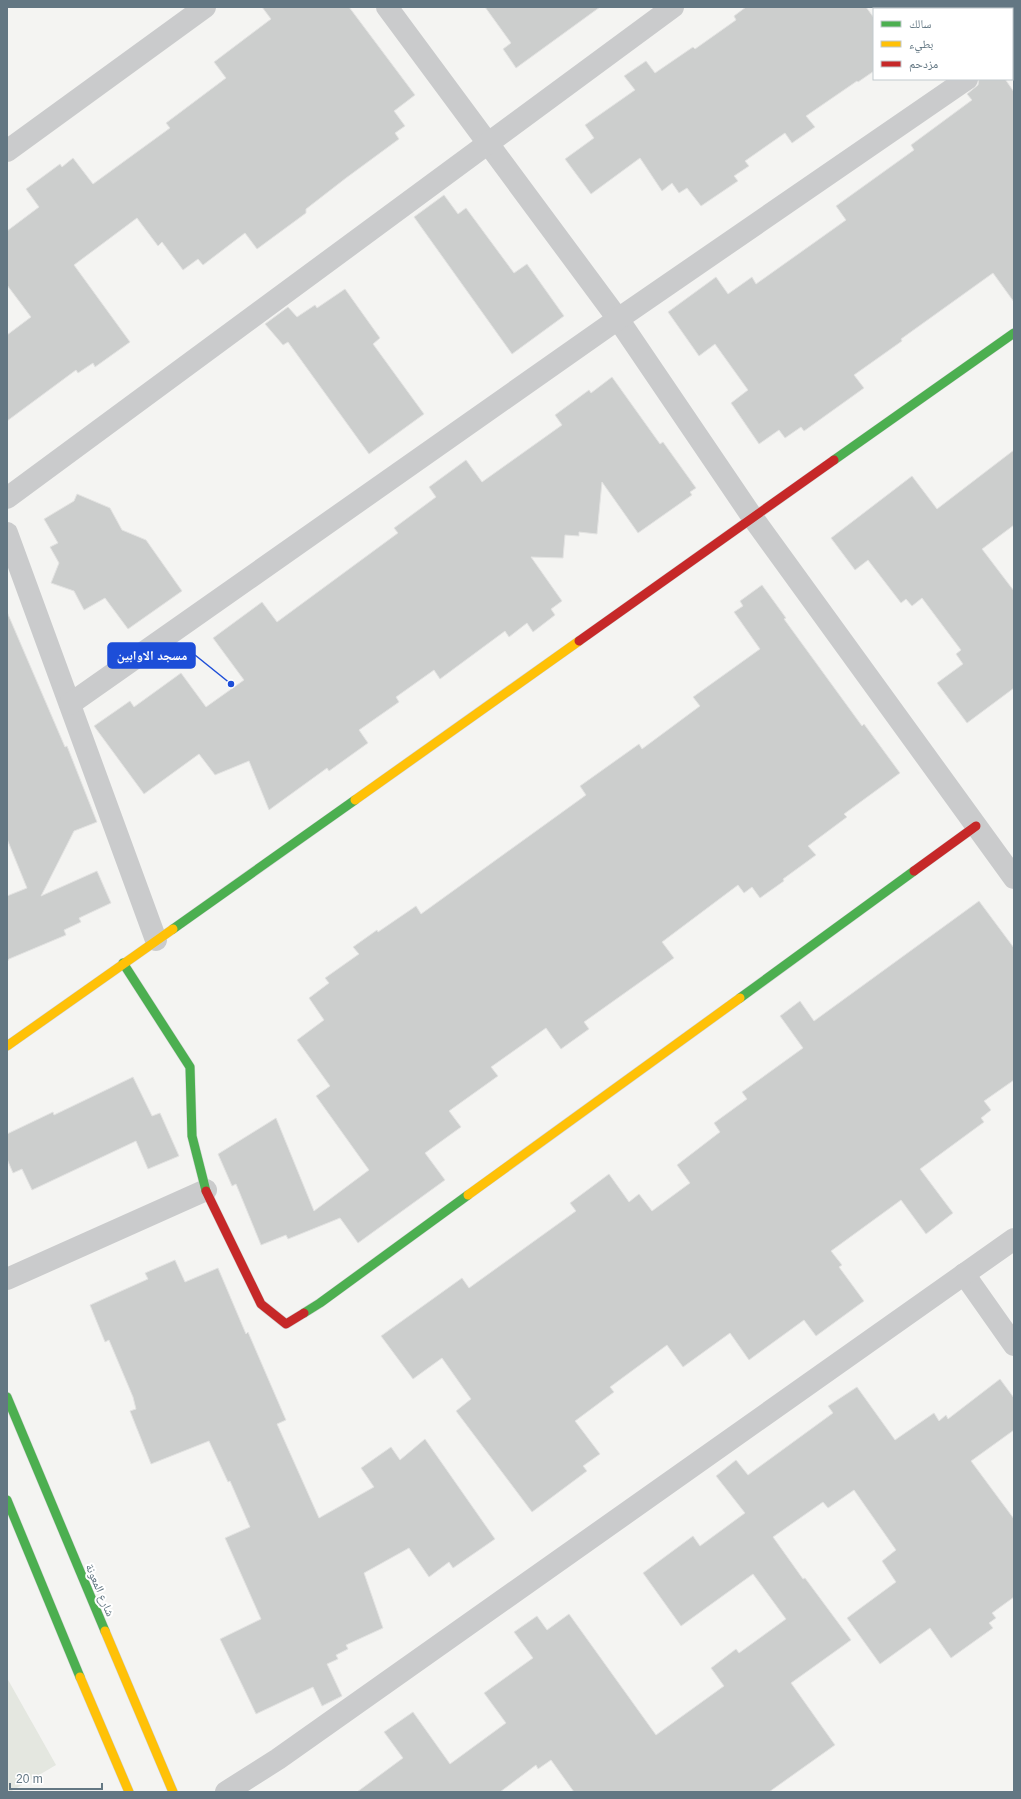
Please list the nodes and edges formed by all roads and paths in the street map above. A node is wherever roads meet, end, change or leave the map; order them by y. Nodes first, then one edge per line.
1 (205, 7) edge
2 (387, 7) edge
3 (673, 7) edge
4 (966, 80) edge
5 (488, 144) junction
6 (7, 151) edge
7 (618, 319) junction
8 (1012, 340) edge
9 (7, 498) edge
10 (753, 518) junction
11 (7, 533) edge
12 (70, 704) junction
13 (976, 826) junction
14 (1014, 878) edge
15 (156, 940) junction
16 (123, 963) junction
17 (7, 1046) edge
18 (206, 1190) junction
19 (1014, 1239) edge
20 (964, 1274) junction
21 (7, 1279) edge
22 (1014, 1344) edge
23 (7, 1397) edge
24 (7, 1500) edge
25 (129, 1792) edge
26 (173, 1792) edge
27 (226, 1792) edge

1 - 6 street
2 - 5 street
3 - 5 street
4 - 7 street
5 - 7 street
5 - 9 street
7 - 10 street
7 - 12 street
8 - 10 main road
10 - 13 street
10 - 15 main road
11 - 12 street
12 - 15 street
13 - 14 street
13 - 18 main road
15 - 16 main road
16 - 17 main road
16 - 18 main road
18 - 21 street
19 - 20 street
20 - 22 street
20 - 27 street
23 - 26 main road, شارع المعونة
24 - 25 main road

